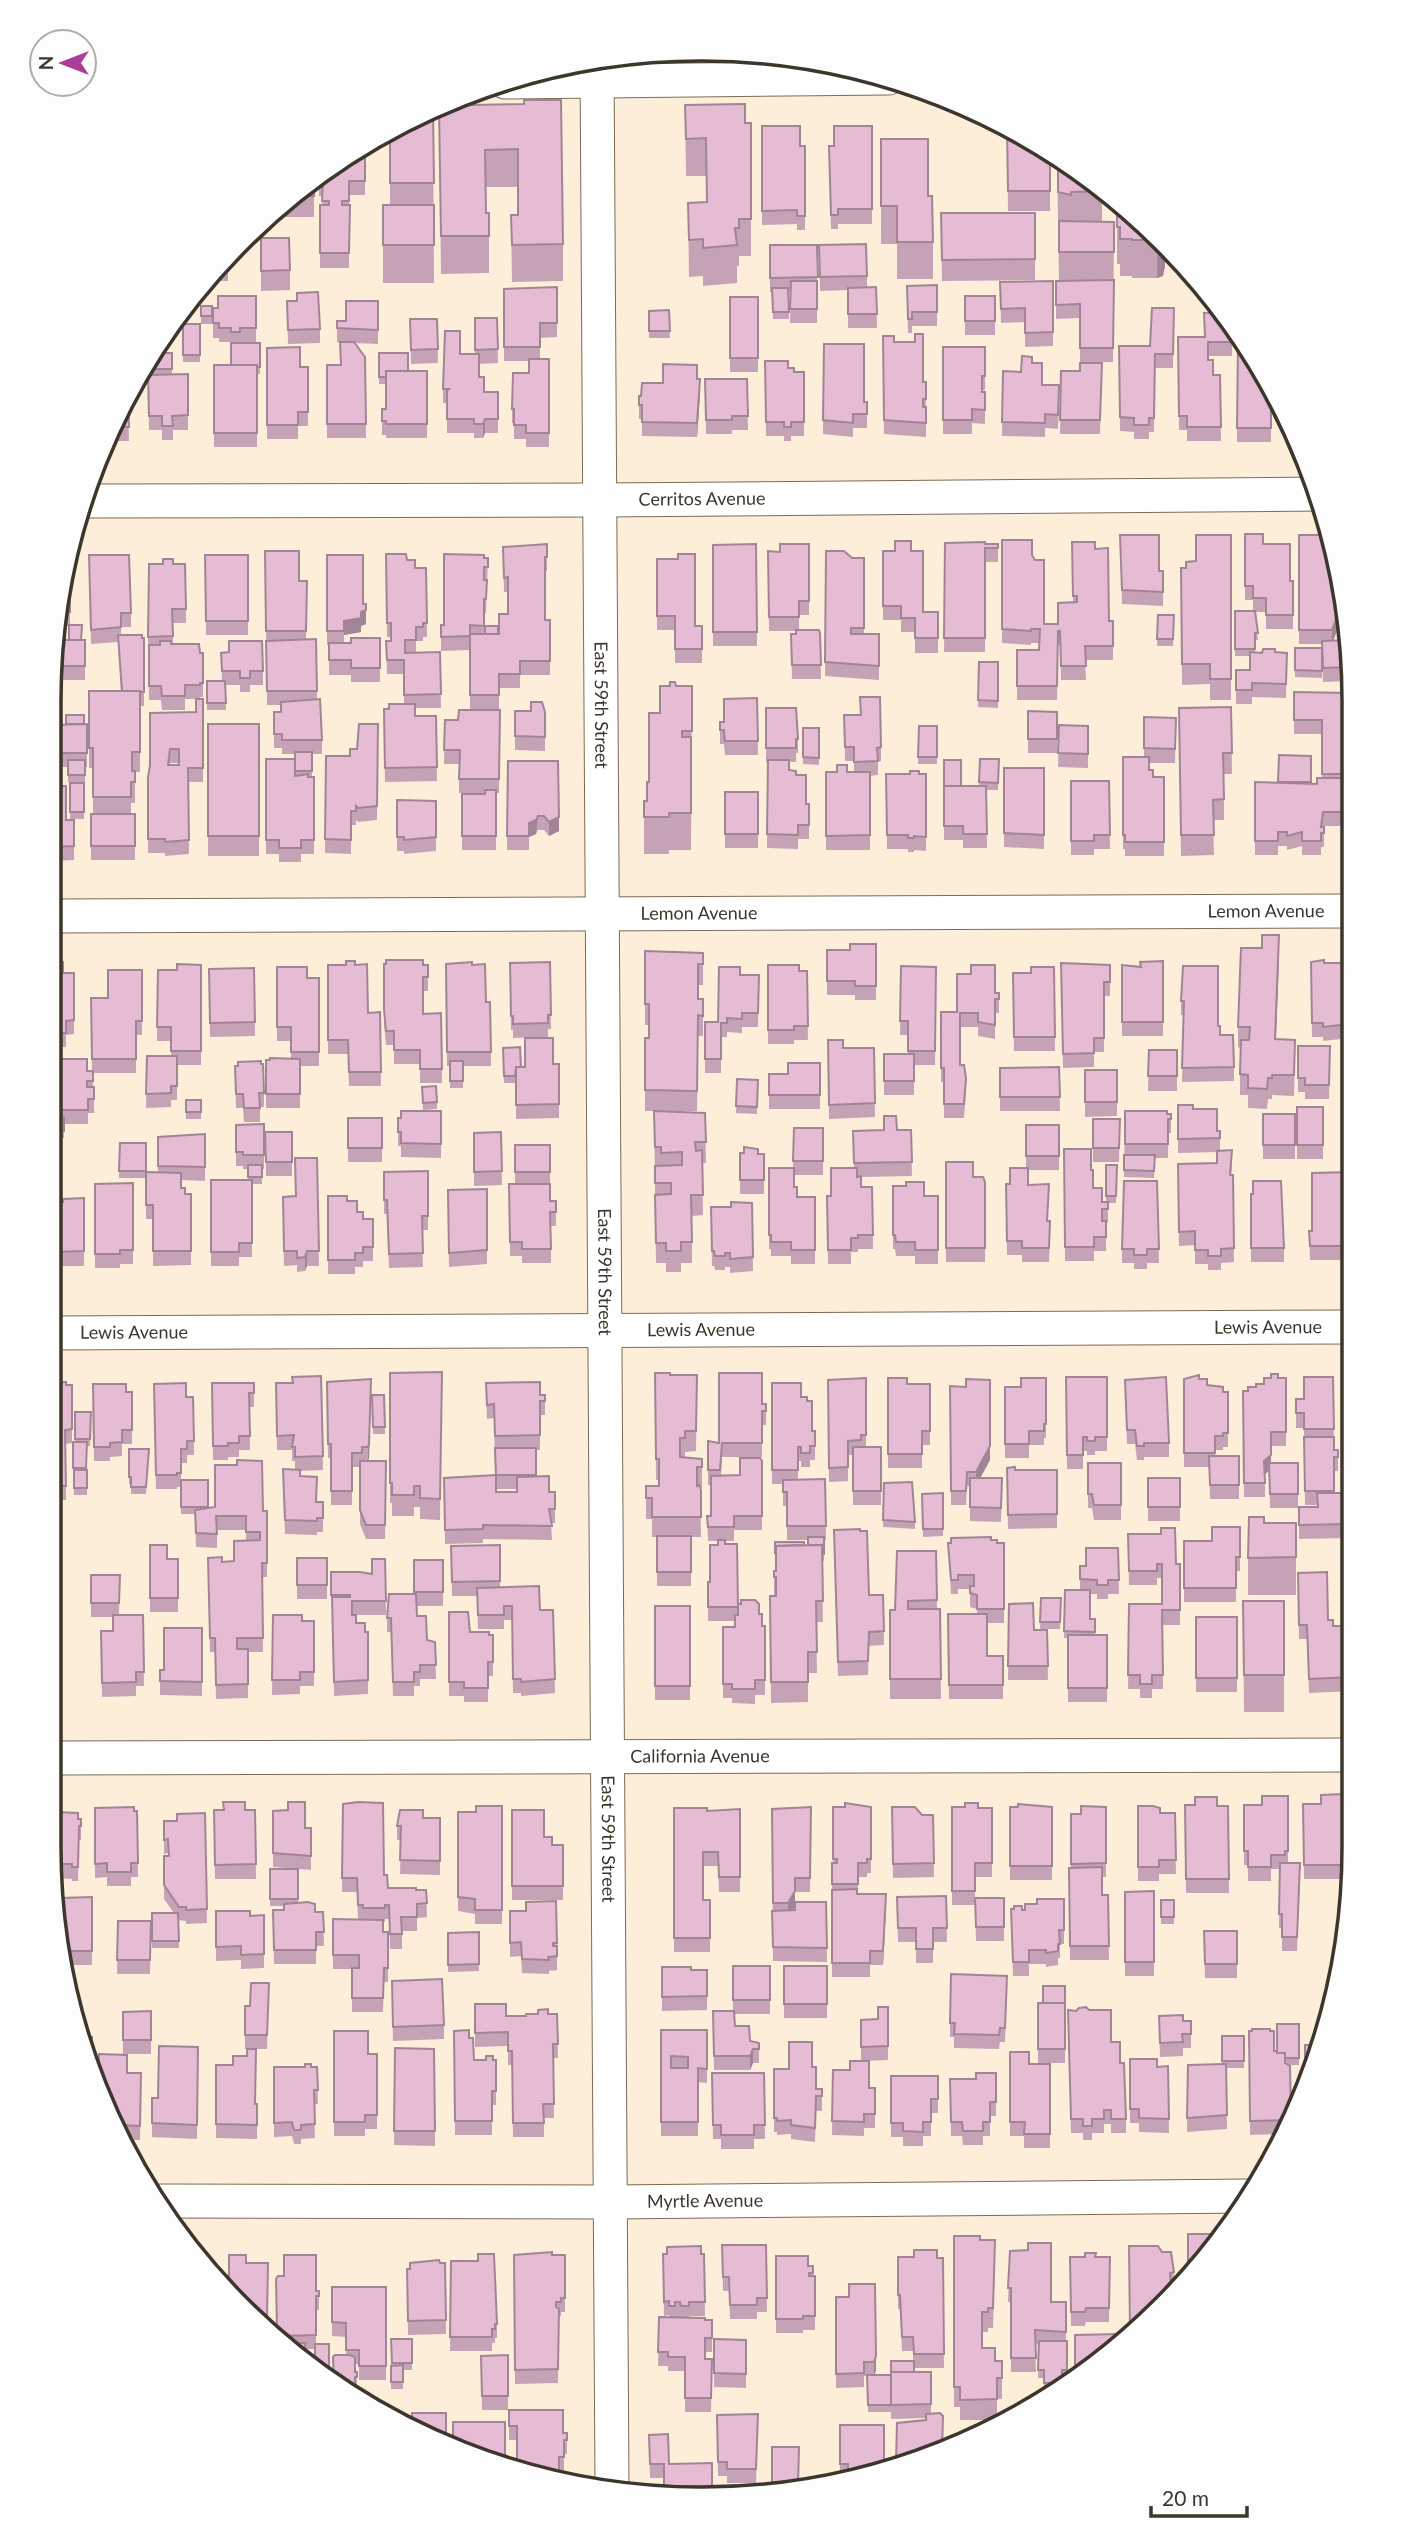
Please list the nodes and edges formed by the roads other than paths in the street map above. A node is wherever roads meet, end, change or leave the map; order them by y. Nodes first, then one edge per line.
1 (597, 71) edge
2 (843, 78) edge
3 (1307, 494) edge
4 (601, 500) junction
5 (94, 501) edge
6 (1342, 911) edge
7 (602, 915) junction
8 (61, 916) edge
9 (1342, 1326) edge
10 (604, 1330) junction
11 (61, 1333) edge
12 (1342, 1755) edge
13 (61, 1758) edge
14 (607, 1758) junction
15 (1238, 2196) edge
16 (168, 2201) edge
17 (611, 2202) junction
18 (612, 2480) edge

1 - 2 street
1 - 4 street, East 59th Street
3 - 4 street, Cerritos Avenue
4 - 5 street, Cerritos Avenue
4 - 7 street, East 59th Street
6 - 7 street, Lemon Avenue
7 - 8 street, Lemon Avenue
7 - 10 street, East 59th Street
9 - 10 street, Lewis Avenue
10 - 11 street, Lewis Avenue
10 - 14 street, East 59th Street
12 - 14 street, California Avenue
13 - 14 street, California Avenue
14 - 17 street, East 59th Street
15 - 17 street, Myrtle Avenue
16 - 17 street, Myrtle Avenue
17 - 18 street, East 59th Street

